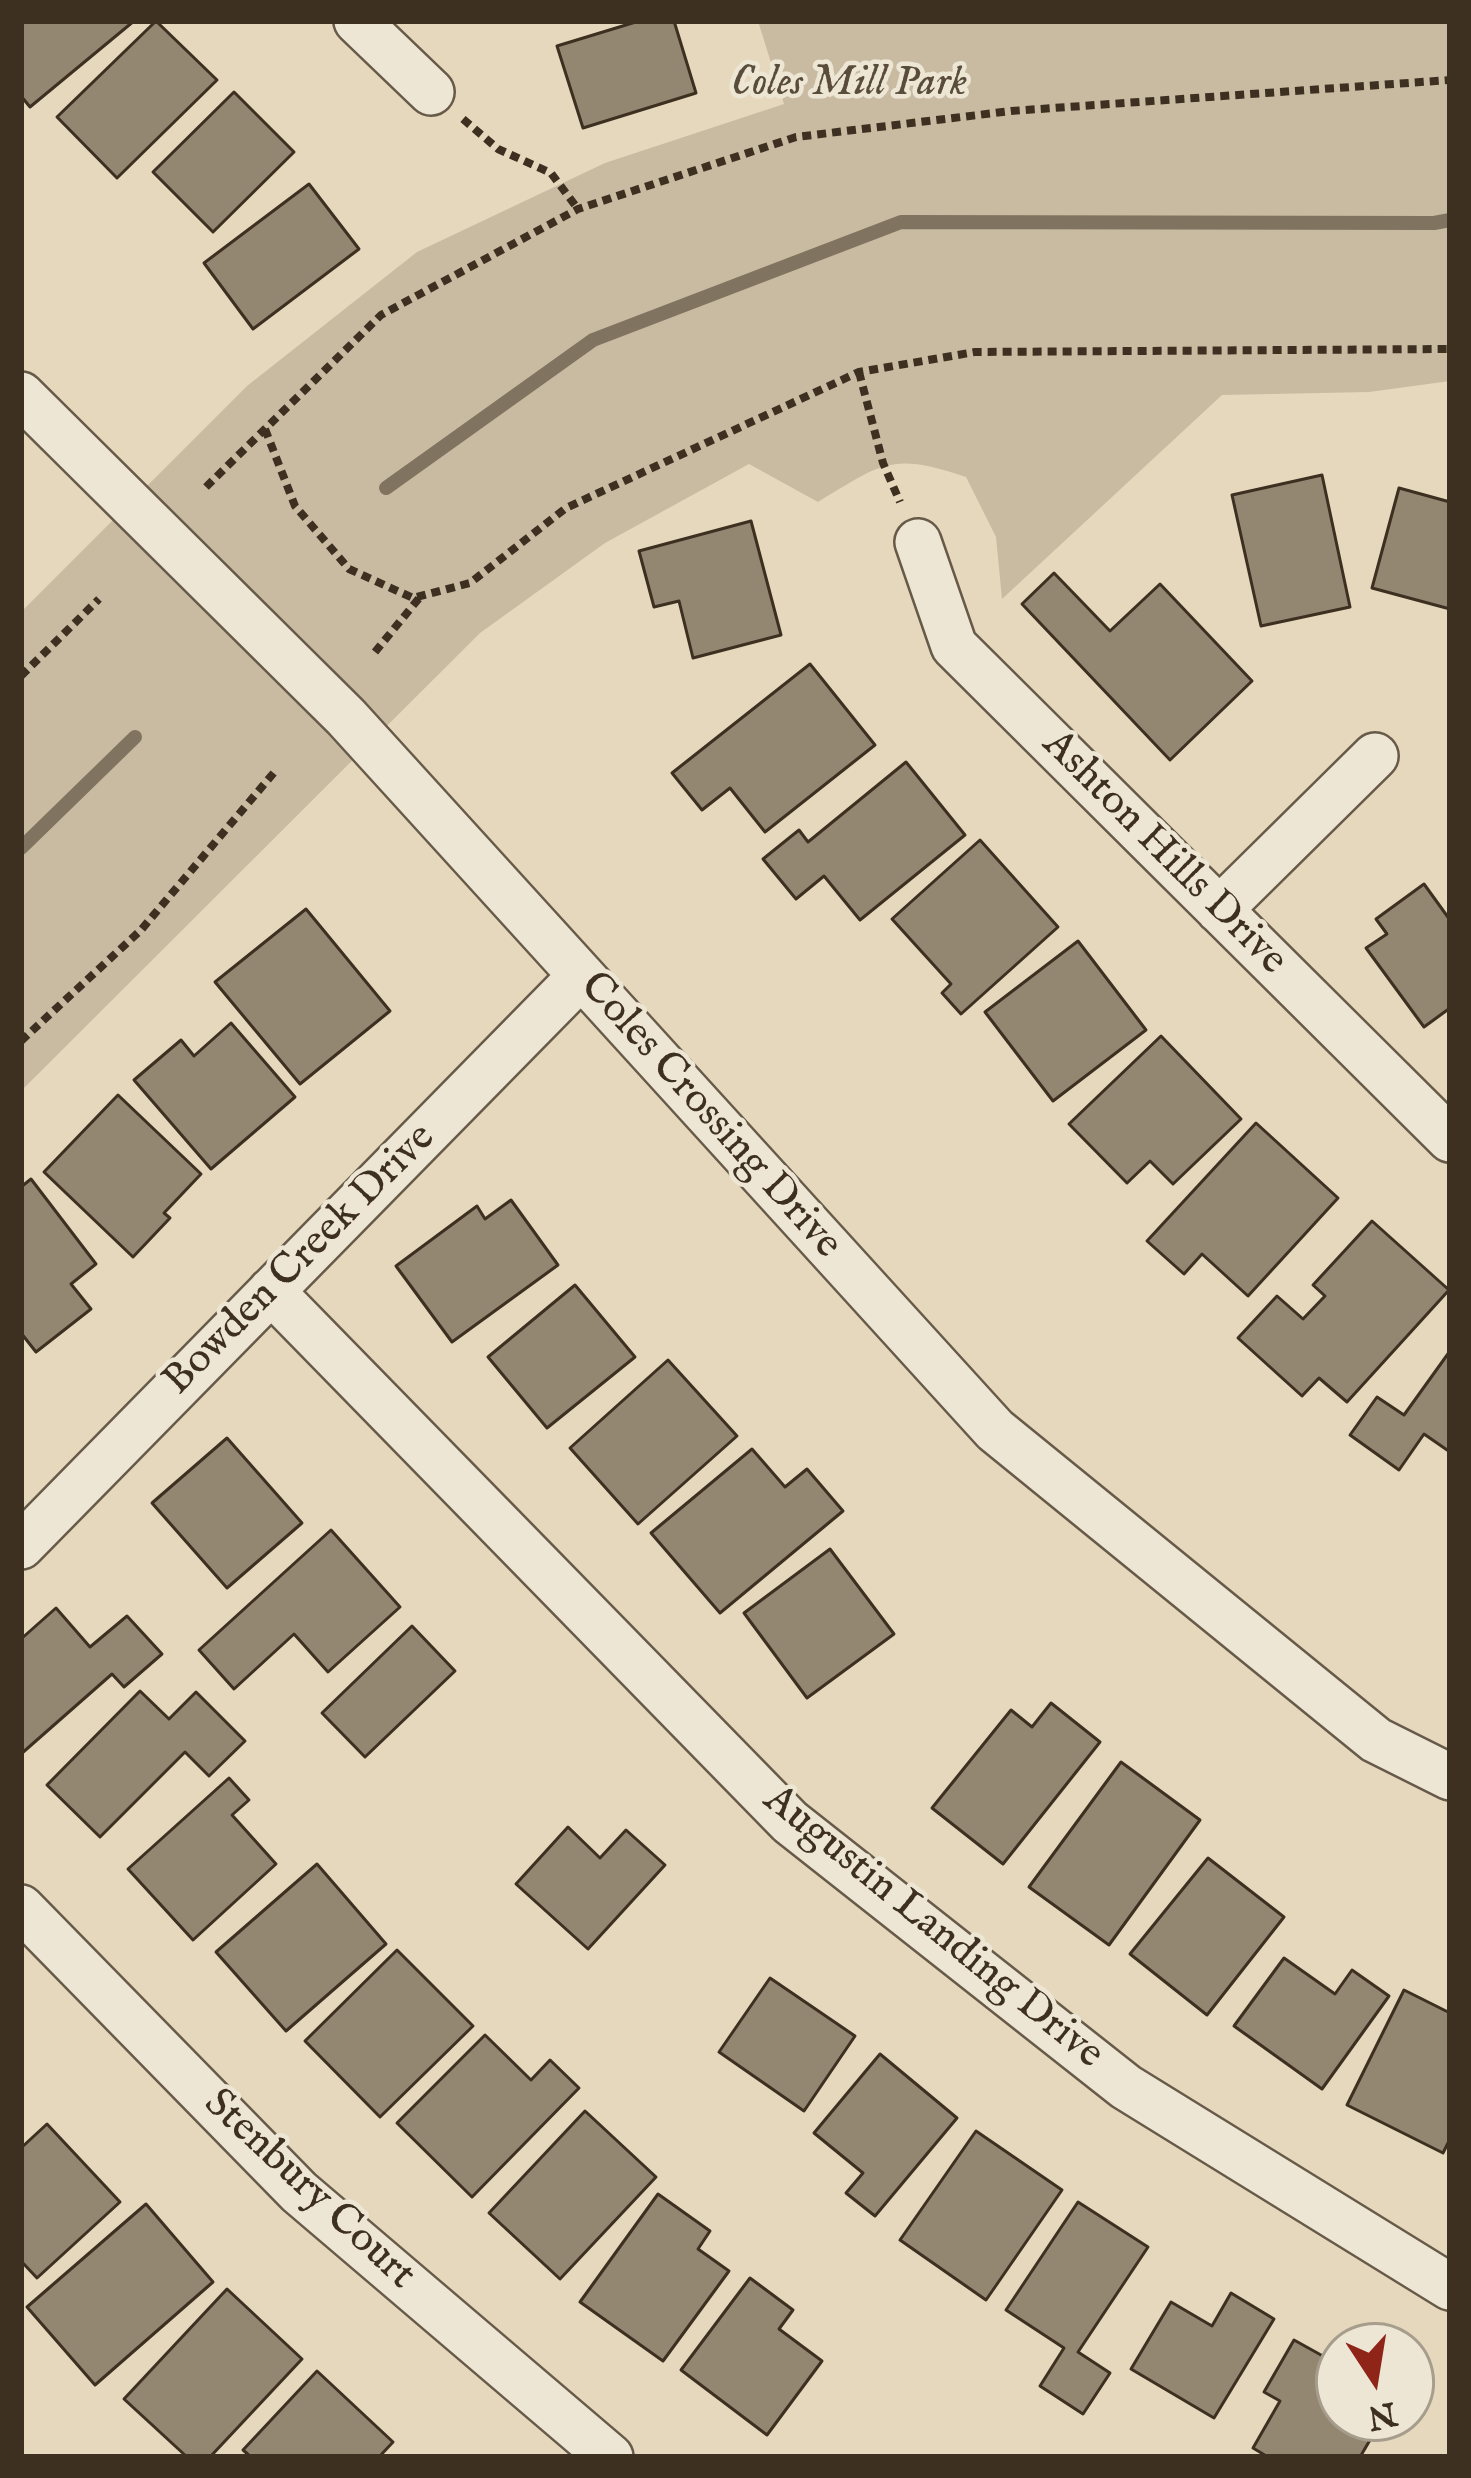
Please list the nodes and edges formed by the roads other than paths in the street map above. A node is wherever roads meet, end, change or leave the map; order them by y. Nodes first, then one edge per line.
1 (356, 21) edge
2 (431, 92) road end
3 (21, 395) edge
4 (918, 542) road end
5 (1376, 756) dead end
6 (1220, 910) junction
7 (581, 976) junction
8 (1450, 1139) edge
9 (271, 1291) junction
10 (21, 1546) edge
11 (1450, 1777) edge
12 (21, 1908) edge
13 (1450, 2287) edge
14 (610, 2457) edge

1 - 2 street
3 - 7 street, Coles Crossing Drive
4 - 6 street, Ashton Hills Drive
5 - 6 street
6 - 8 street, Ashton Hills Drive
7 - 9 street, Bowden Creek Drive
7 - 11 street, Coles Crossing Drive
9 - 10 street, Bowden Creek Drive
9 - 13 street, Augustin Landing Drive
12 - 14 street, Stenbury Court

